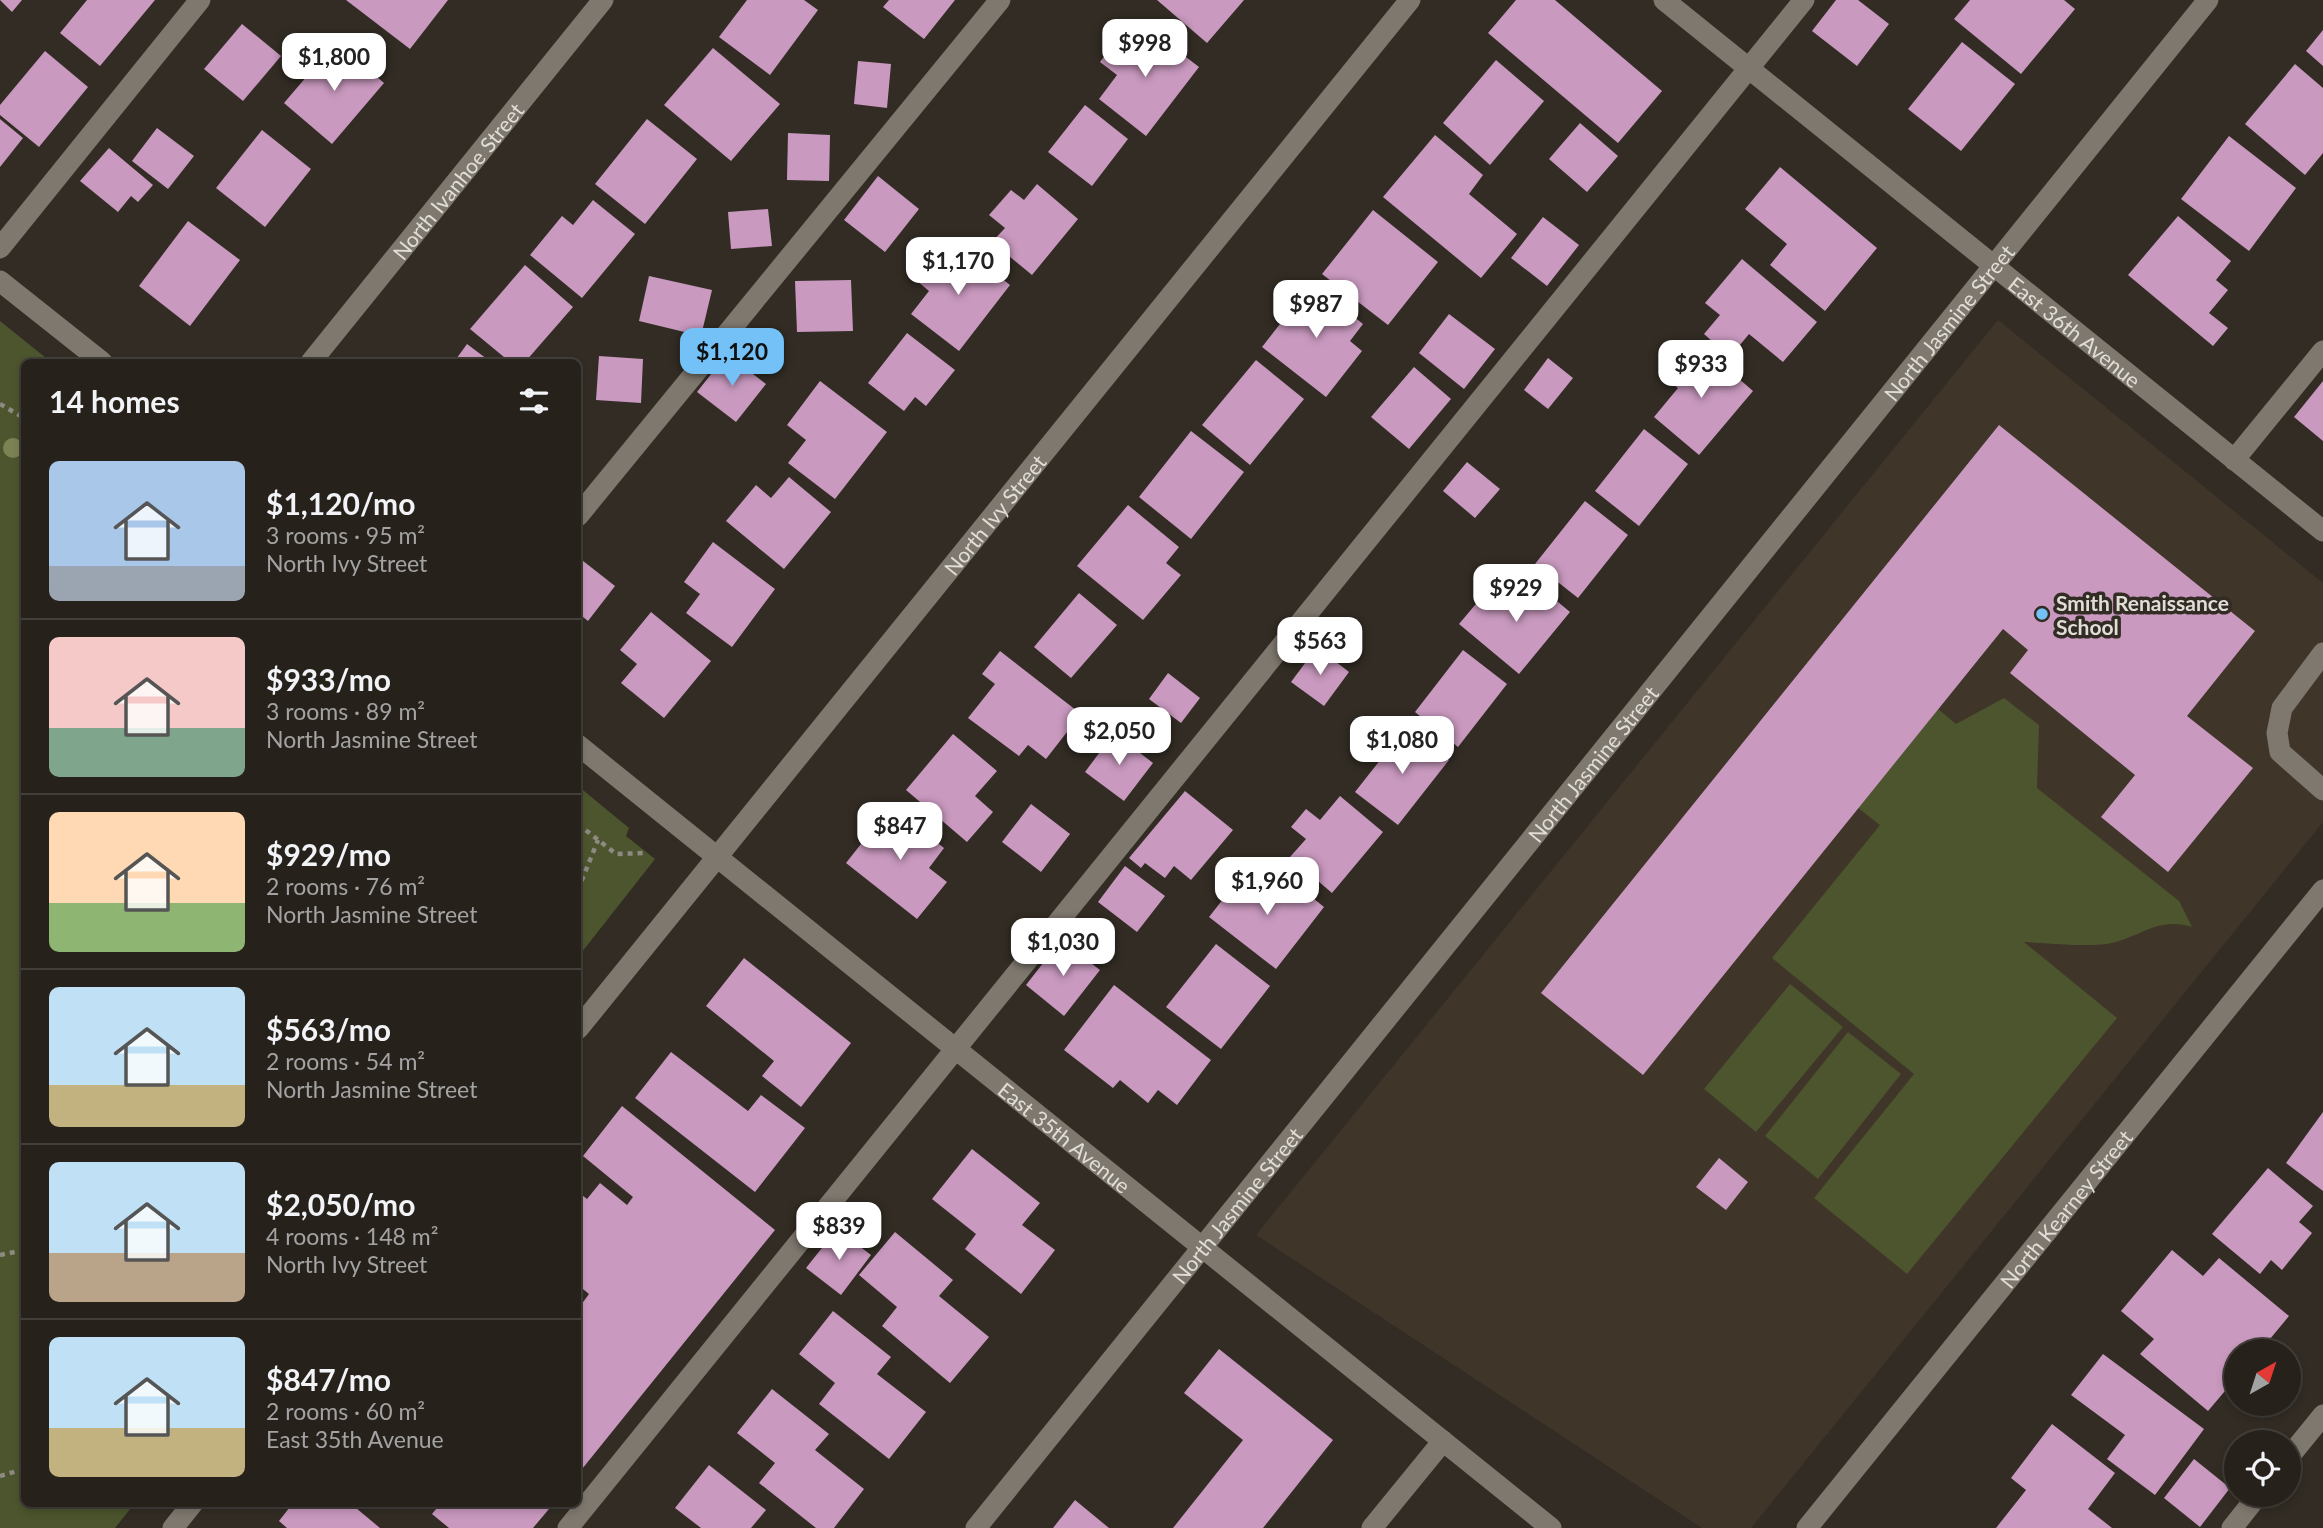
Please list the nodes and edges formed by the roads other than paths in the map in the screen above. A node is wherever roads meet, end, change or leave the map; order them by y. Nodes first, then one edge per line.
1 (200, 0) edge
2 (603, 0) edge
3 (1000, 0) edge
4 (1410, 0) edge
5 (1664, 0) edge
6 (1804, 0) edge
7 (2208, 0) edge
8 (1749, 68) junction
9 (0, 248) edge
10 (1994, 265) junction
11 (0, 281) edge
12 (2323, 351) edge
13 (98, 359) edge
14 (313, 359) edge
15 (2234, 460) junction
16 (581, 512) edge
17 (2323, 531) edge
18 (2323, 653) edge
19 (581, 747) edge
20 (2323, 790) edge
21 (716, 857) junction
22 (2323, 890) edge
23 (581, 1025) edge
24 (955, 1048) junction
25 (1201, 1247) junction
26 (2323, 1415) edge
27 (1443, 1441) junction
28 (2301, 1442) edge
29 (190, 1507) edge
30 (2249, 1507) edge
31 (173, 1528) edge
32 (568, 1528) edge
33 (975, 1528) edge
34 (1372, 1528) edge
35 (1551, 1528) edge
36 (1807, 1528) edge
37 (2232, 1528) edge

1 - 9 street
2 - 14 street, North Ivanhoe Street
3 - 16 street
4 - 21 street, North Ivy Street
5 - 8 street, East 36th Avenue
6 - 8 street
7 - 10 street, North Jasmine Street
8 - 10 street, East 36th Avenue
8 - 24 street
10 - 15 street, East 36th Avenue
10 - 25 street, North Jasmine Street
11 - 13 street
12 - 15 street
15 - 17 street, East 36th Avenue
18 - 20 street
19 - 21 street, East 35th Avenue
21 - 23 street, North Ivy Street
21 - 24 street, East 35th Avenue
22 - 36 street, North Kearney Street
24 - 25 street, East 35th Avenue
24 - 32 street
25 - 27 street, East 35th Avenue
25 - 33 street, North Jasmine Street
26 - 28 street
27 - 34 street
27 - 35 street, East 35th Avenue
29 - 31 street
30 - 37 street

